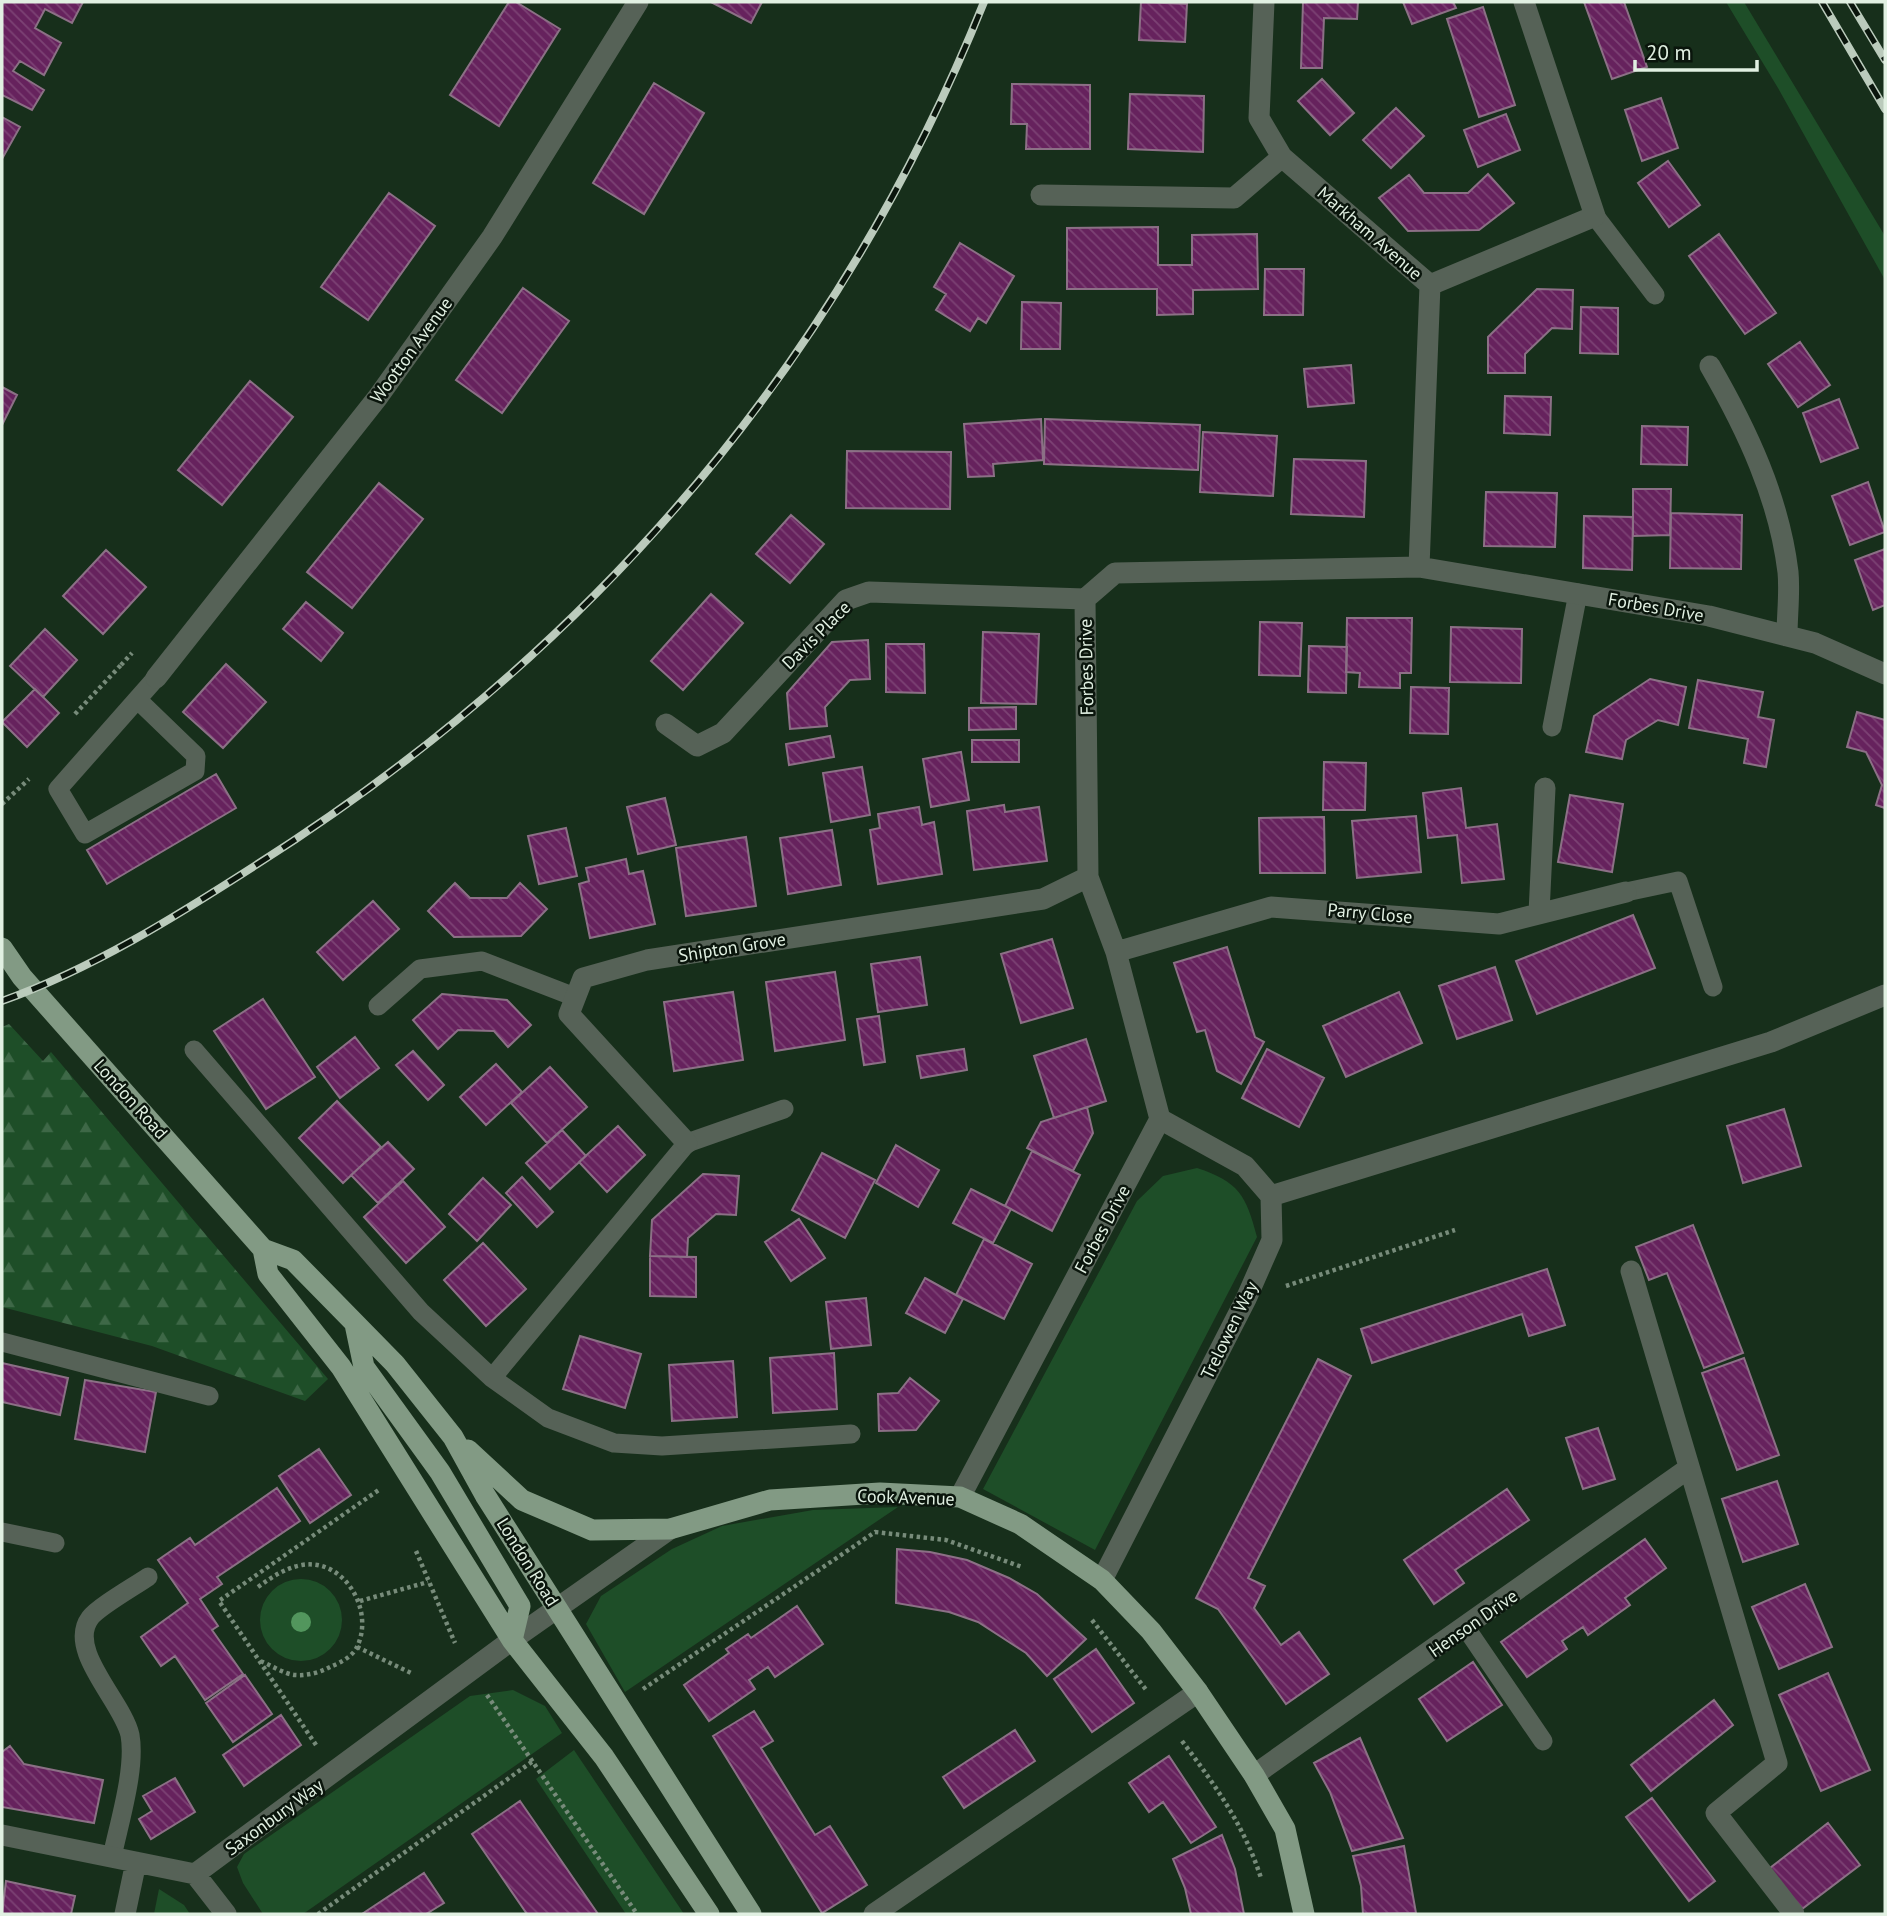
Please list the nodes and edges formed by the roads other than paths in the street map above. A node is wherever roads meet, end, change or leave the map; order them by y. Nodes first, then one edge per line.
1 (638, 2) edge
2 (1264, 2) edge
3 (1524, 2) edge
4 (1282, 157) junction
5 (1041, 195) dead end
6 (1595, 216) junction
7 (1430, 285) junction
8 (1656, 295) dead end
9 (1710, 366) dead end
10 (1419, 567) junction
11 (1578, 593) junction
12 (1085, 599) junction
13 (1787, 636) junction
14 (1885, 674) edge
15 (156, 678) joint
16 (139, 701) junction
17 (666, 724) dead end
18 (1552, 727) dead end
19 (1545, 788) dead end
20 (1088, 877) junction
21 (1626, 892) joint
22 (1539, 913) junction
23 (2, 948) edge
24 (1115, 952) junction
25 (1713, 986) dead end
26 (1885, 995) edge
27 (576, 997) junction
28 (378, 1006) dead end
29 (194, 1050) dead end
30 (784, 1109) dead end
31 (1160, 1119) junction
32 (687, 1143) junction
33 (1271, 1196) junction
34 (263, 1249) junction
35 (1632, 1271) dead end
36 (354, 1323) junction
37 (2, 1342) edge
38 (492, 1378) junction
39 (209, 1396) dead end
40 (850, 1434) dead end
41 (453, 1437) junction
42 (1689, 1468) junction
43 (960, 1497) junction
44 (670, 1529) junction
45 (2, 1532) edge
46 (55, 1543) dead end
47 (148, 1577) dead end
48 (1102, 1580) junction
49 (558, 1610) junction
50 (1466, 1628) junction
51 (512, 1640) junction
52 (1198, 1692) junction
53 (1543, 1741) dead end
54 (1254, 1775) junction
55 (2, 1835) edge
56 (112, 1857) junction
57 (136, 1862) junction
58 (195, 1874) junction
59 (125, 1914) edge
60 (226, 1914) edge
61 (709, 1914) edge
62 (751, 1914) edge
63 (874, 1914) edge
64 (1304, 1914) edge
65 (1794, 1914) edge

1 - 15 street, Wootton Avenue
2 - 4 street, Markham Avenue
3 - 6 street
4 - 5 street
4 - 7 street, Markham Avenue
6 - 7 street
6 - 8 lane
7 - 10 street, Markham Avenue
9 - 13 street
10 - 11 street, Forbes Drive
10 - 12 street, Forbes Drive
11 - 13 street, Forbes Drive
11 - 18 lane
12 - 17 street, Davis Place
12 - 20 street, Forbes Drive
13 - 14 street, Forbes Drive
15 - 16 lane
16 - 16 lane
19 - 22 street
20 - 24 street, Forbes Drive
20 - 27 street, Shipton Grove
21 - 22 street, Parry Close
21 - 25 lane
22 - 24 street, Parry Close
23 - 34 main road, London Road
24 - 31 street, Forbes Drive
26 - 33 street
27 - 28 lane
27 - 32 street
29 - 38 lane
30 - 32 lane
31 - 33 street
31 - 43 street, Forbes Drive
32 - 38 lane
33 - 48 street, Trelowen Way
34 - 36 main road, London Road
34 - 51 main road, London Road
35 - 42 street
36 - 41 main road, London Road
36 - 51 main road
37 - 39 lane
38 - 40 lane
41 - 44 main road, Cook Avenue
41 - 49 main road, London Road
42 - 50 street, Henson Drive
42 - 65 street
43 - 44 main road, Cook Avenue
43 - 48 main road, Cook Avenue
44 - 49 street, Cook Avenue
45 - 46 lane
47 - 56 lane
48 - 52 main road, Cook Avenue
49 - 51 street, Cook Avenue
49 - 62 main road, London Road
50 - 53 lane
50 - 54 street, Henson Drive
51 - 58 street, Saxonbury Way
51 - 61 main road, London Road
52 - 54 main road, Cook Avenue
52 - 63 street
54 - 64 main road, Cook Avenue
55 - 56 street
56 - 57 street
57 - 58 street
57 - 59 street
58 - 60 street

